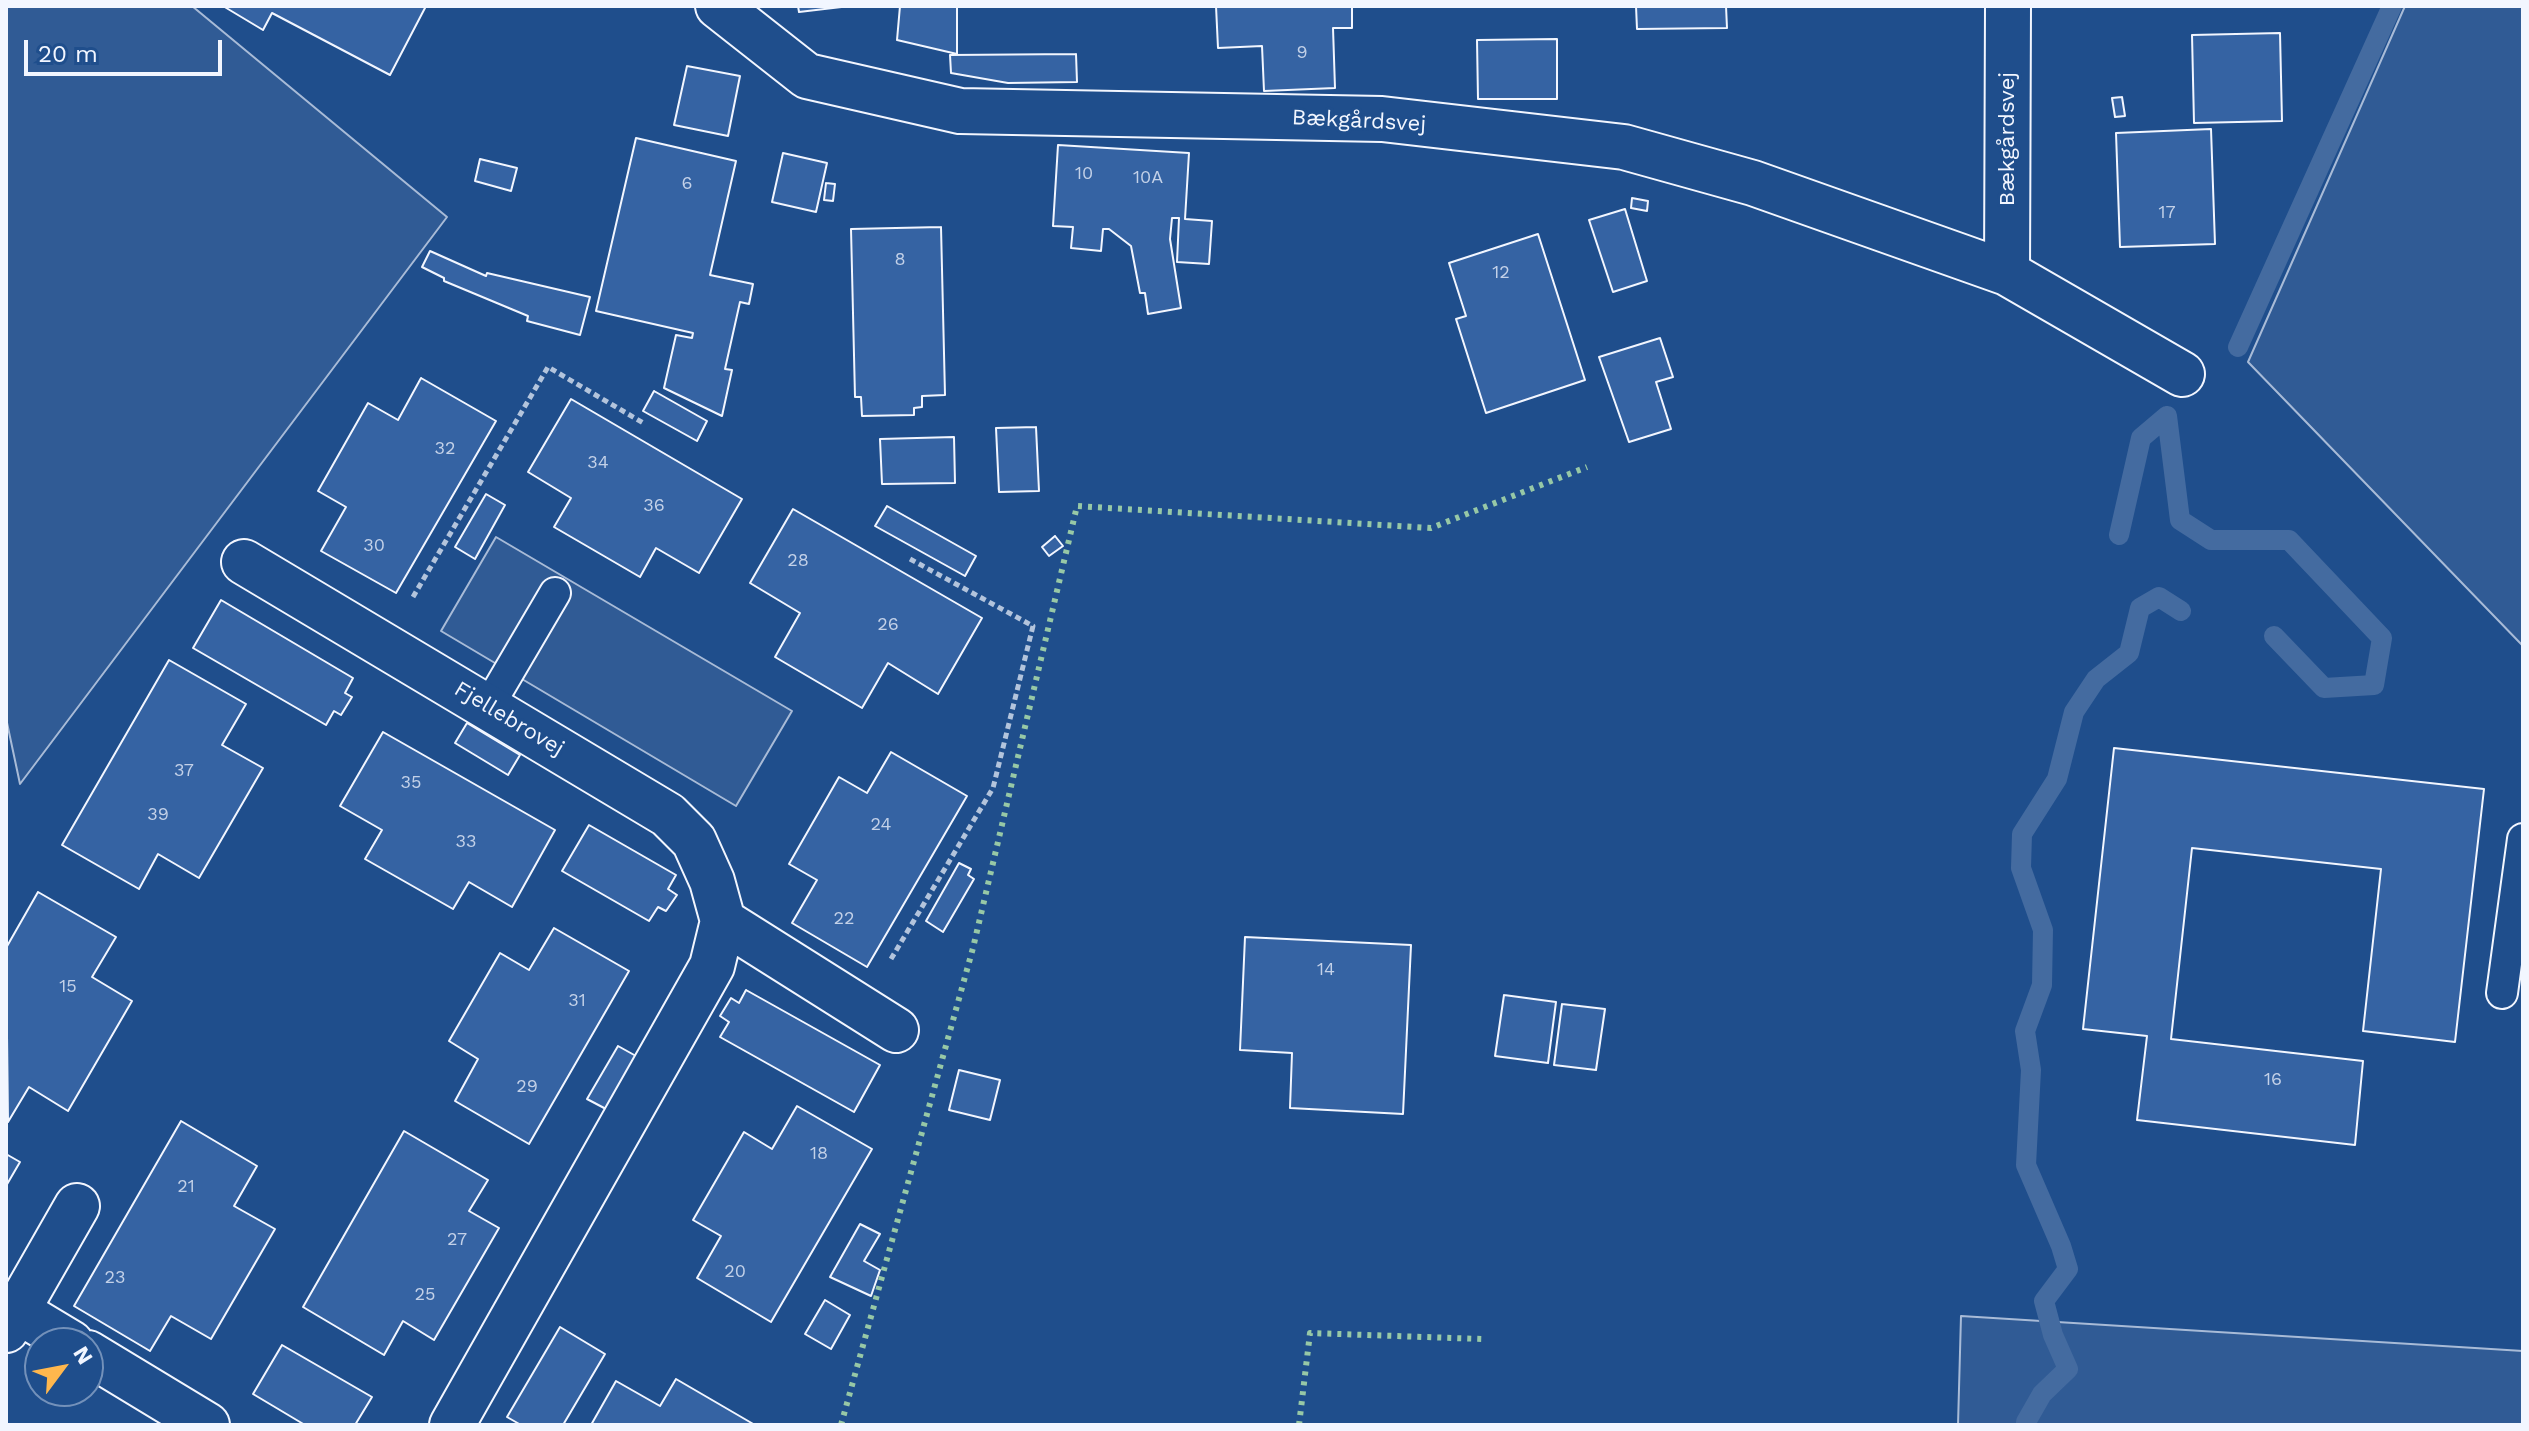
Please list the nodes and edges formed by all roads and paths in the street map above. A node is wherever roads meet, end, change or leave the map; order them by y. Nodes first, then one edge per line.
1 (718, 6) edge
2 (2008, 6) edge
3 (2007, 273) junction
4 (2182, 374) dead end
5 (645, 424) dead end
6 (910, 559) dead end
7 (244, 562) dead end
8 (555, 593) dead end
9 (385, 645) junction
10 (488, 707) junction
11 (2523, 839) edge
12 (723, 921) junction
13 (2502, 993) dead end
14 (879, 1019) joint
15 (77, 1206) dead end
16 (11, 1320) edge
17 (104, 1363) edge
18 (207, 1425) edge
19 (452, 1425) edge

1 - 3 street, Bækgårdsvej
2 - 3 street, Bækgårdsvej
3 - 4 street, Bækgårdsvej
5 - 9 path
6 - 14 path
7 - 9 street, Fjellebrovej
8 - 10 lane
9 - 10 street, Fjellebrovej
10 - 12 street, Fjellebrovej
11 - 13 lane
12 - 14 street
12 - 19 street, Fjellebrovej
15 - 16 street
17 - 18 street

